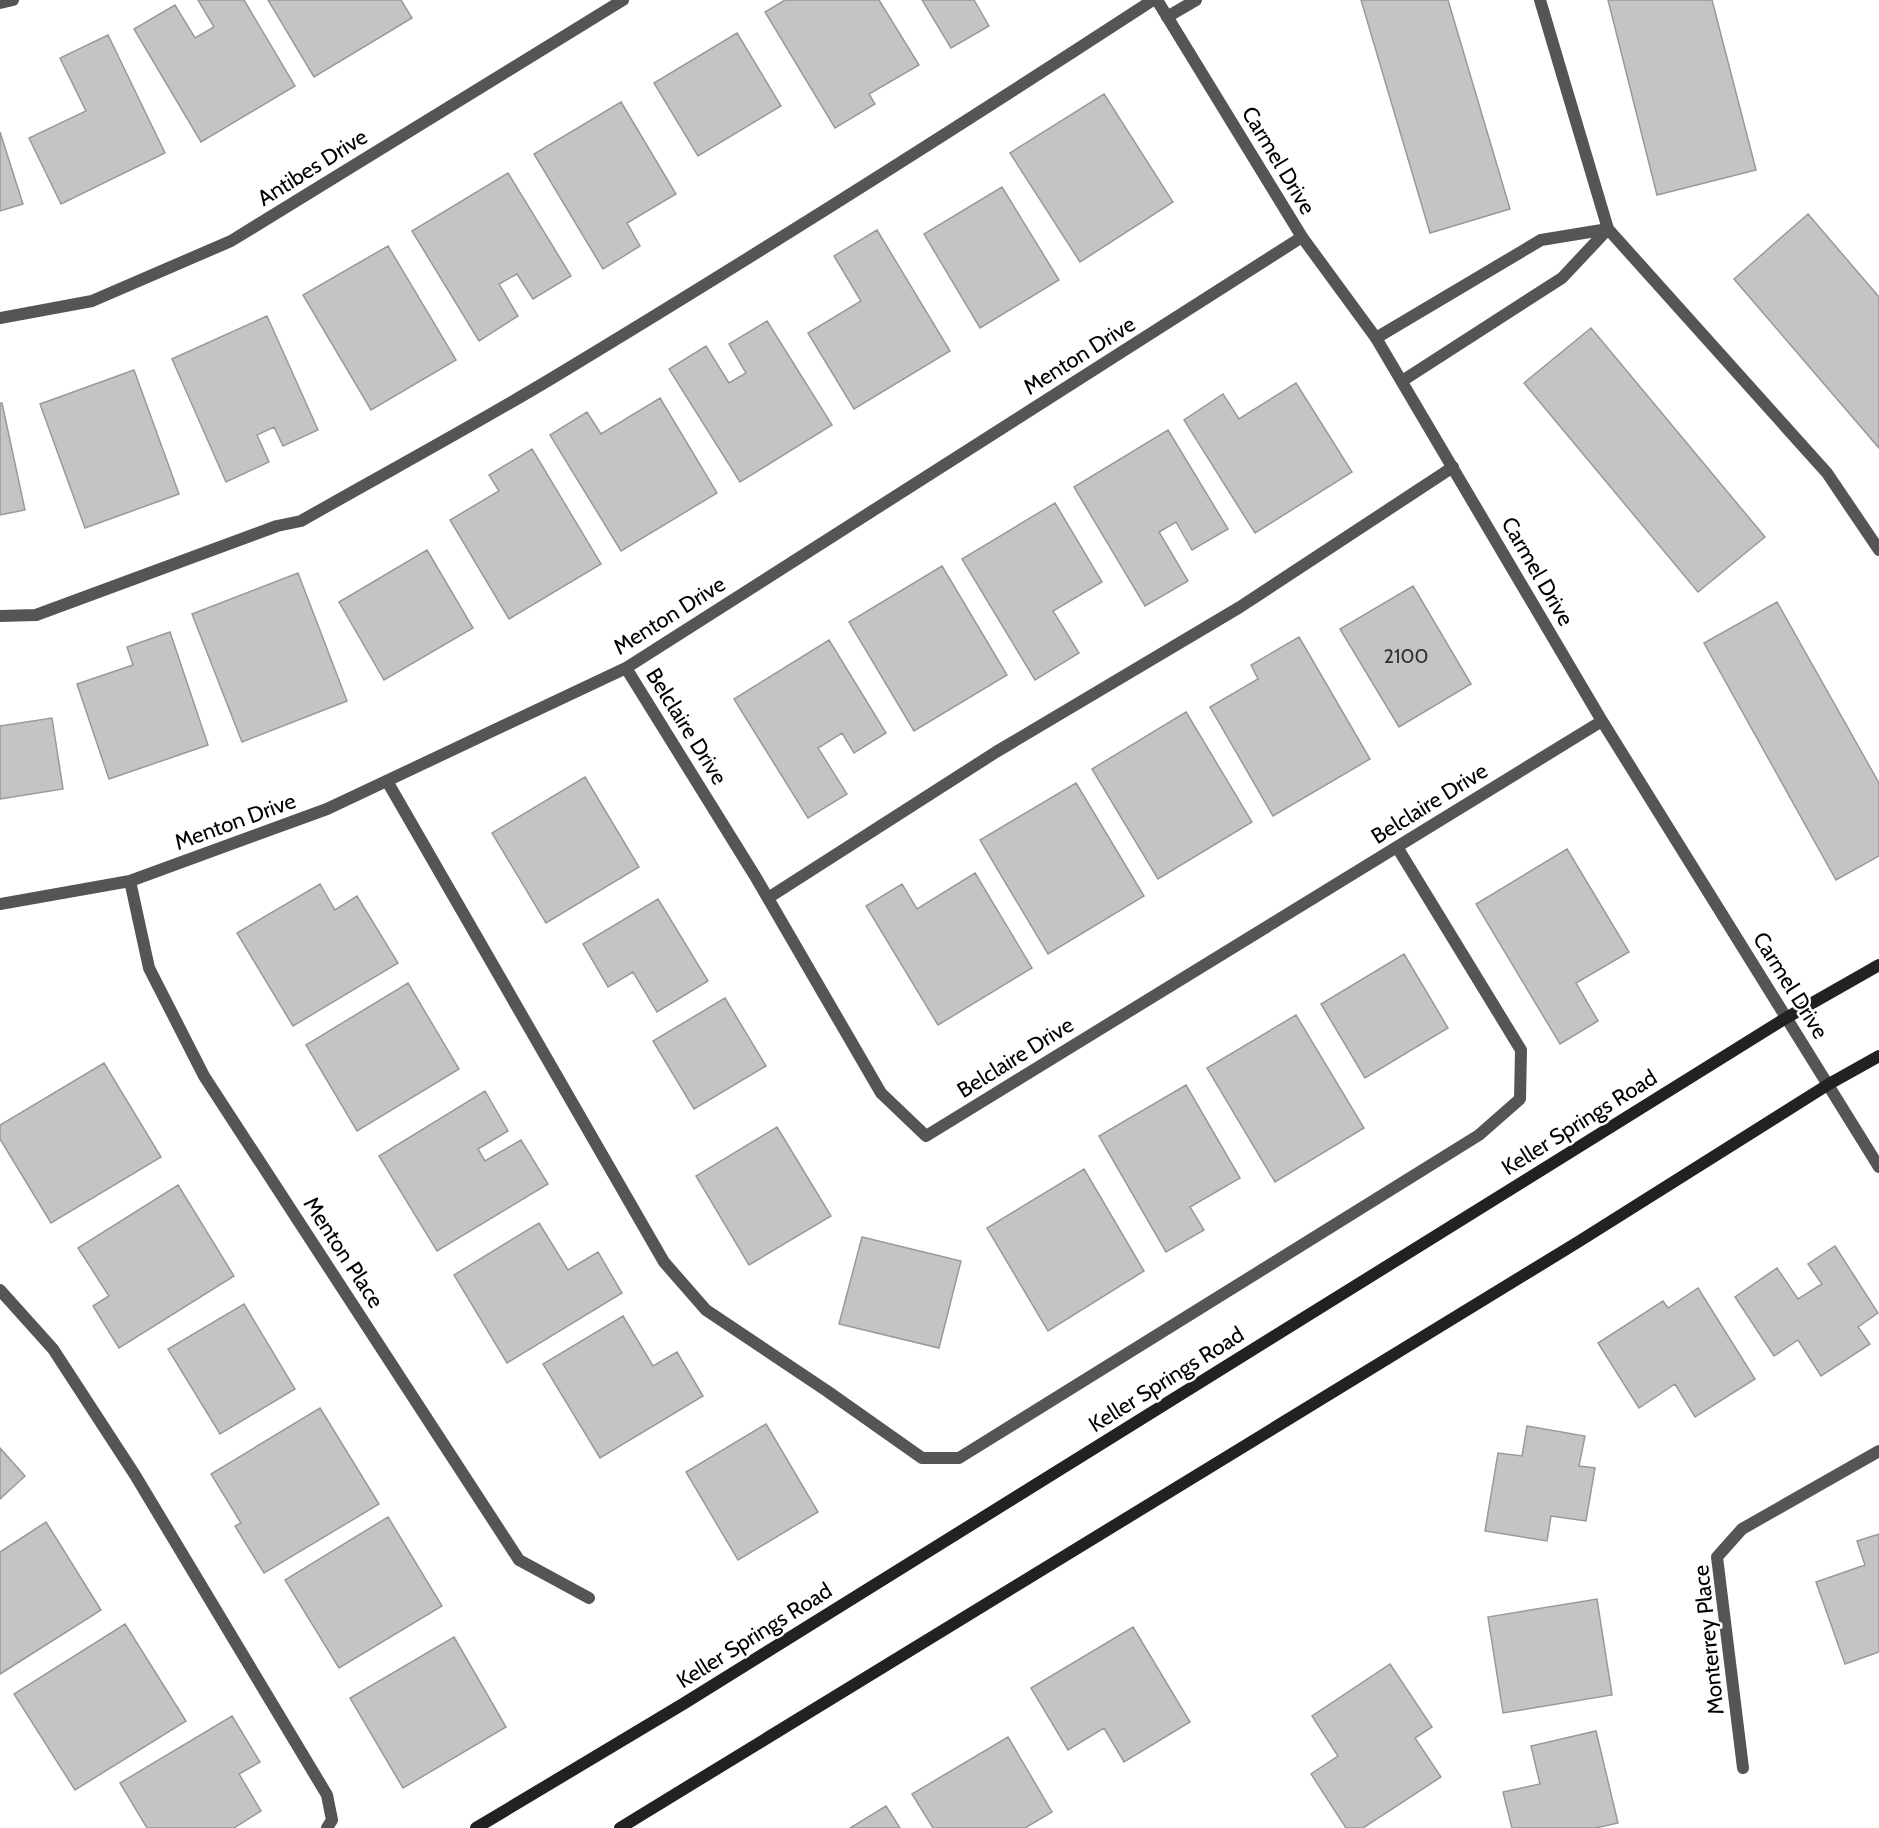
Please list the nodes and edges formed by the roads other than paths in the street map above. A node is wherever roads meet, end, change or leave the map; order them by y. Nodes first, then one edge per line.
1 (13, 0) edge
2 (623, 0) edge
3 (1155, 0) edge
4 (1196, 0) edge
5 (1540, 0) edge
6 (0, 3) edge
7 (1167, 17) junction
8 (1608, 229) junction
9 (1302, 237) junction
10 (0, 318) edge
11 (1376, 338) junction
12 (1402, 381) junction
13 (1453, 468) junction
14 (1879, 550) edge
15 (0, 616) edge
16 (626, 668) junction
17 (1602, 721) junction
18 (387, 781) junction
19 (1397, 847) junction
20 (130, 881) junction
21 (768, 898) junction
22 (0, 904) edge
23 (1879, 965) edge
24 (1786, 1018) junction
25 (1879, 1056) edge
26 (1828, 1084) junction
27 (1879, 1167) edge
28 (0, 1290) edge
29 (1879, 1451) edge
30 (589, 1598) dead end
31 (1743, 1768) dead end
32 (327, 1828) edge
33 (476, 1828) edge
34 (620, 1828) edge

1 - 6 street
2 - 10 street, Antibes Drive
3 - 7 street, Carmel Drive
3 - 15 street
4 - 7 street
5 - 8 street
7 - 9 street, Carmel Drive
8 - 11 street
8 - 12 street
8 - 14 street
9 - 11 street, Carmel Drive
9 - 16 street, Menton Drive
11 - 12 street, Carmel Drive
12 - 13 street, Carmel Drive
13 - 17 street, Carmel Drive
13 - 21 street
16 - 18 street, Menton Drive
16 - 21 street, Belclaire Drive
17 - 19 street, Belclaire Drive
17 - 24 street, Carmel Drive
18 - 19 street
18 - 20 street, Menton Drive
19 - 21 street, Belclaire Drive
20 - 22 street, Menton Drive
20 - 30 street, Menton Place
23 - 24 main road, Keller Springs Road
24 - 26 street, Carmel Drive
24 - 33 main road, Keller Springs Road
25 - 26 main road
26 - 27 street, Carmel Drive
26 - 34 main road
28 - 32 street
29 - 31 street, Monterrey Place

